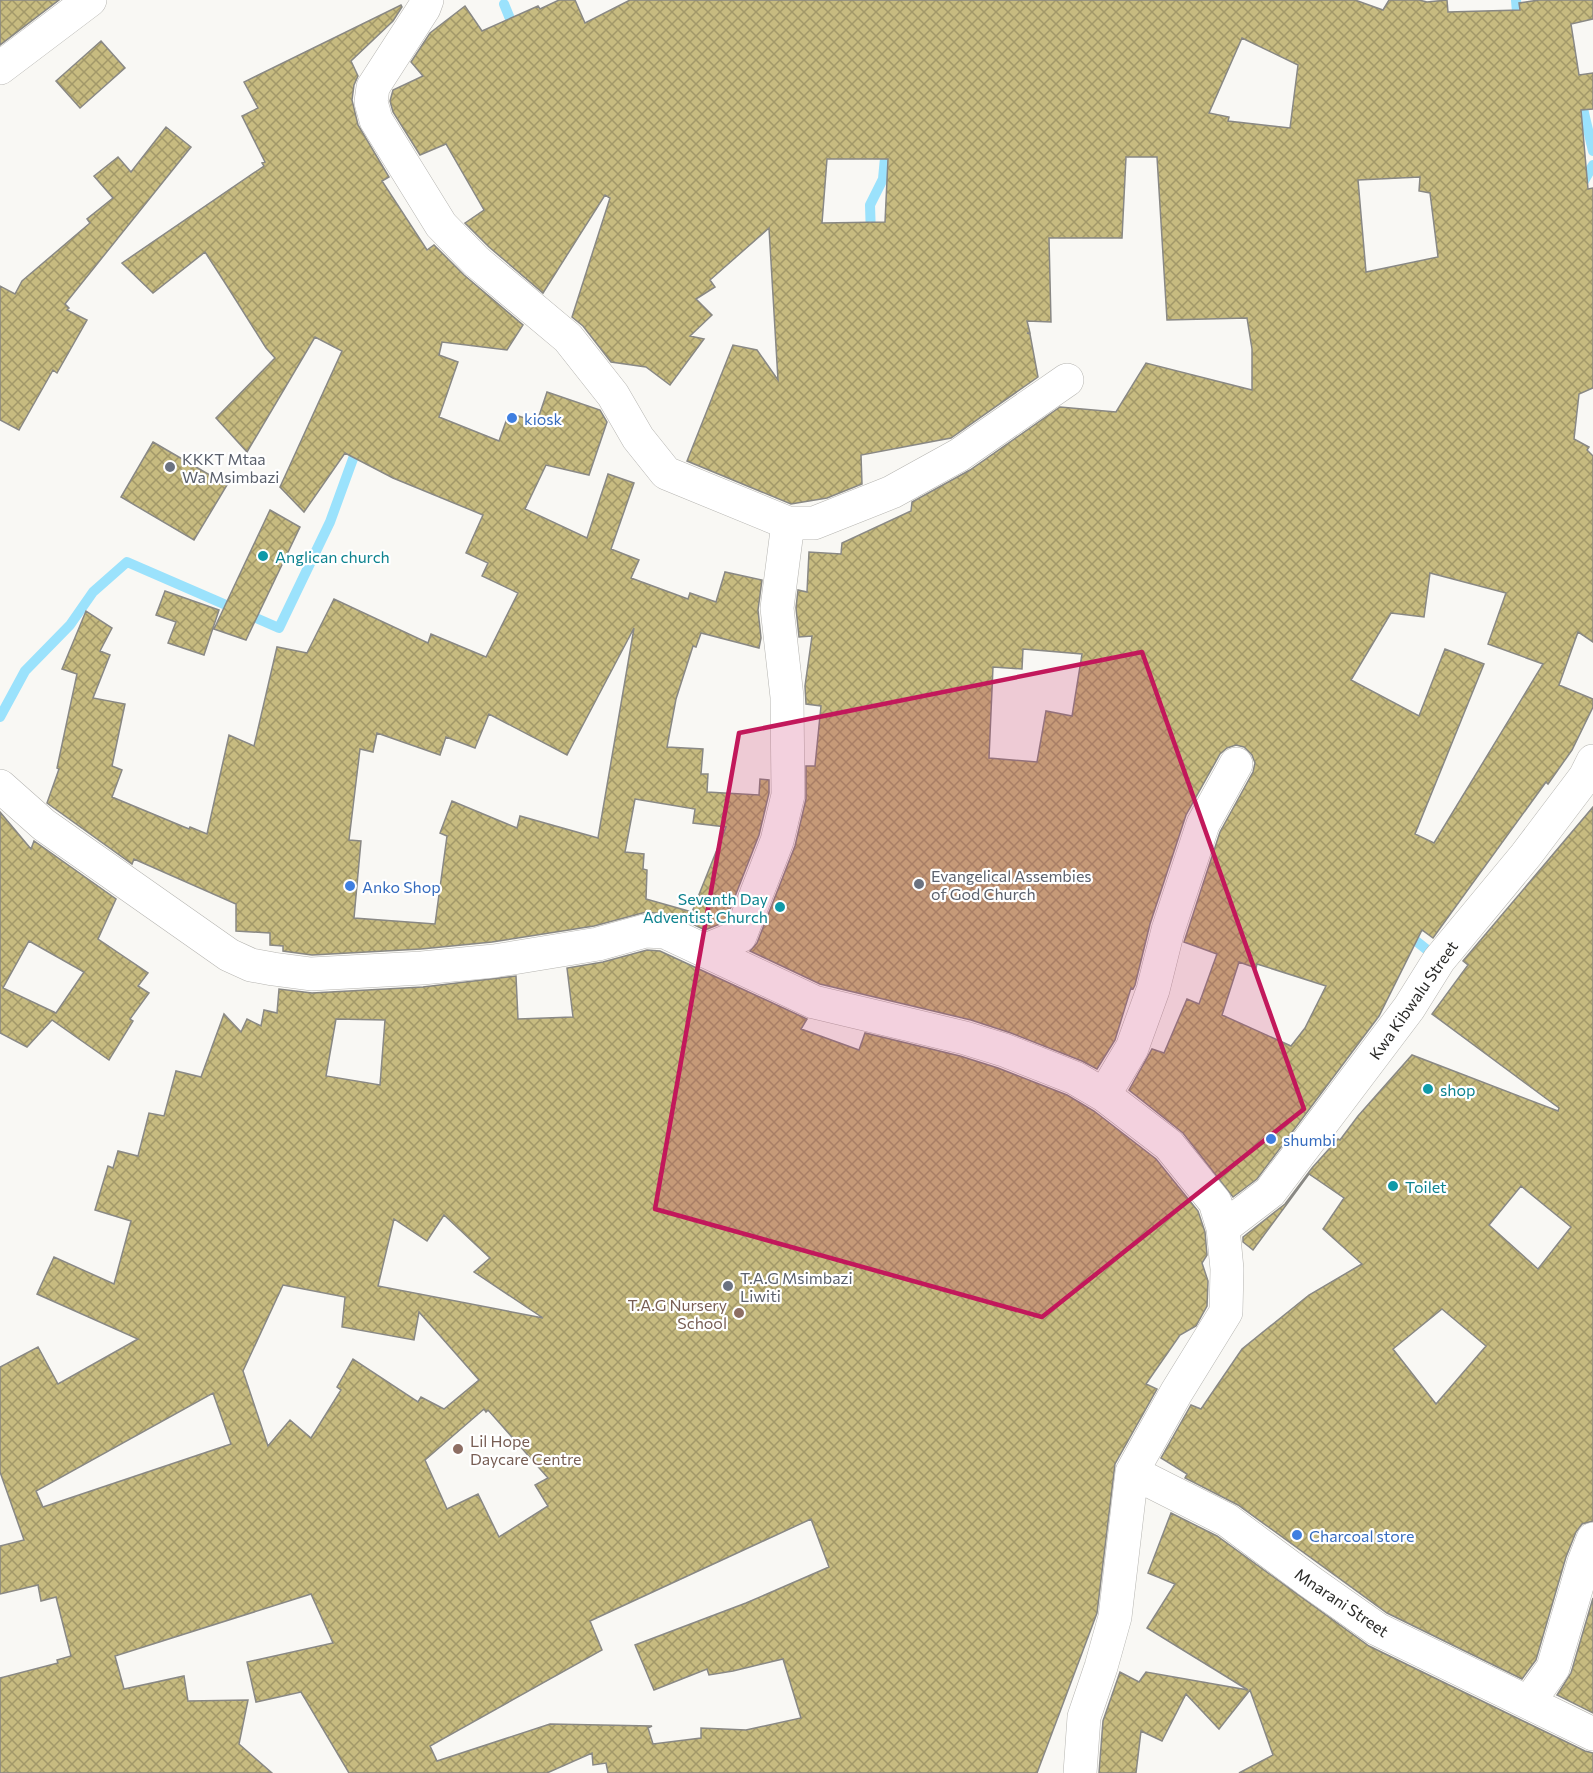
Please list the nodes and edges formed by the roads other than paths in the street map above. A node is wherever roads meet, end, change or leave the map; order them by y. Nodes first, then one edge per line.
1 (90, 0) edge
2 (427, 0) edge
3 (0, 68) edge
4 (1067, 380) dead end
5 (788, 523) junction
6 (1593, 760) edge
7 (1236, 764) dead end
8 (0, 786) edge
9 (706, 950) junction
10 (1104, 1095) junction
11 (1223, 1228) junction
12 (1132, 1472) junction
13 (1593, 1539) edge
14 (1529, 1702) junction
15 (1593, 1734) edge
16 (1080, 1773) edge

1 - 3 street
2 - 5 street
4 - 5 street
5 - 9 street
6 - 11 street, Kwa Kibwalu Street
7 - 10 street
8 - 9 street
9 - 10 street
10 - 11 street
11 - 12 street
12 - 14 street, Mnarani Street
12 - 16 street
13 - 14 street
14 - 15 street, Mnarani Street

